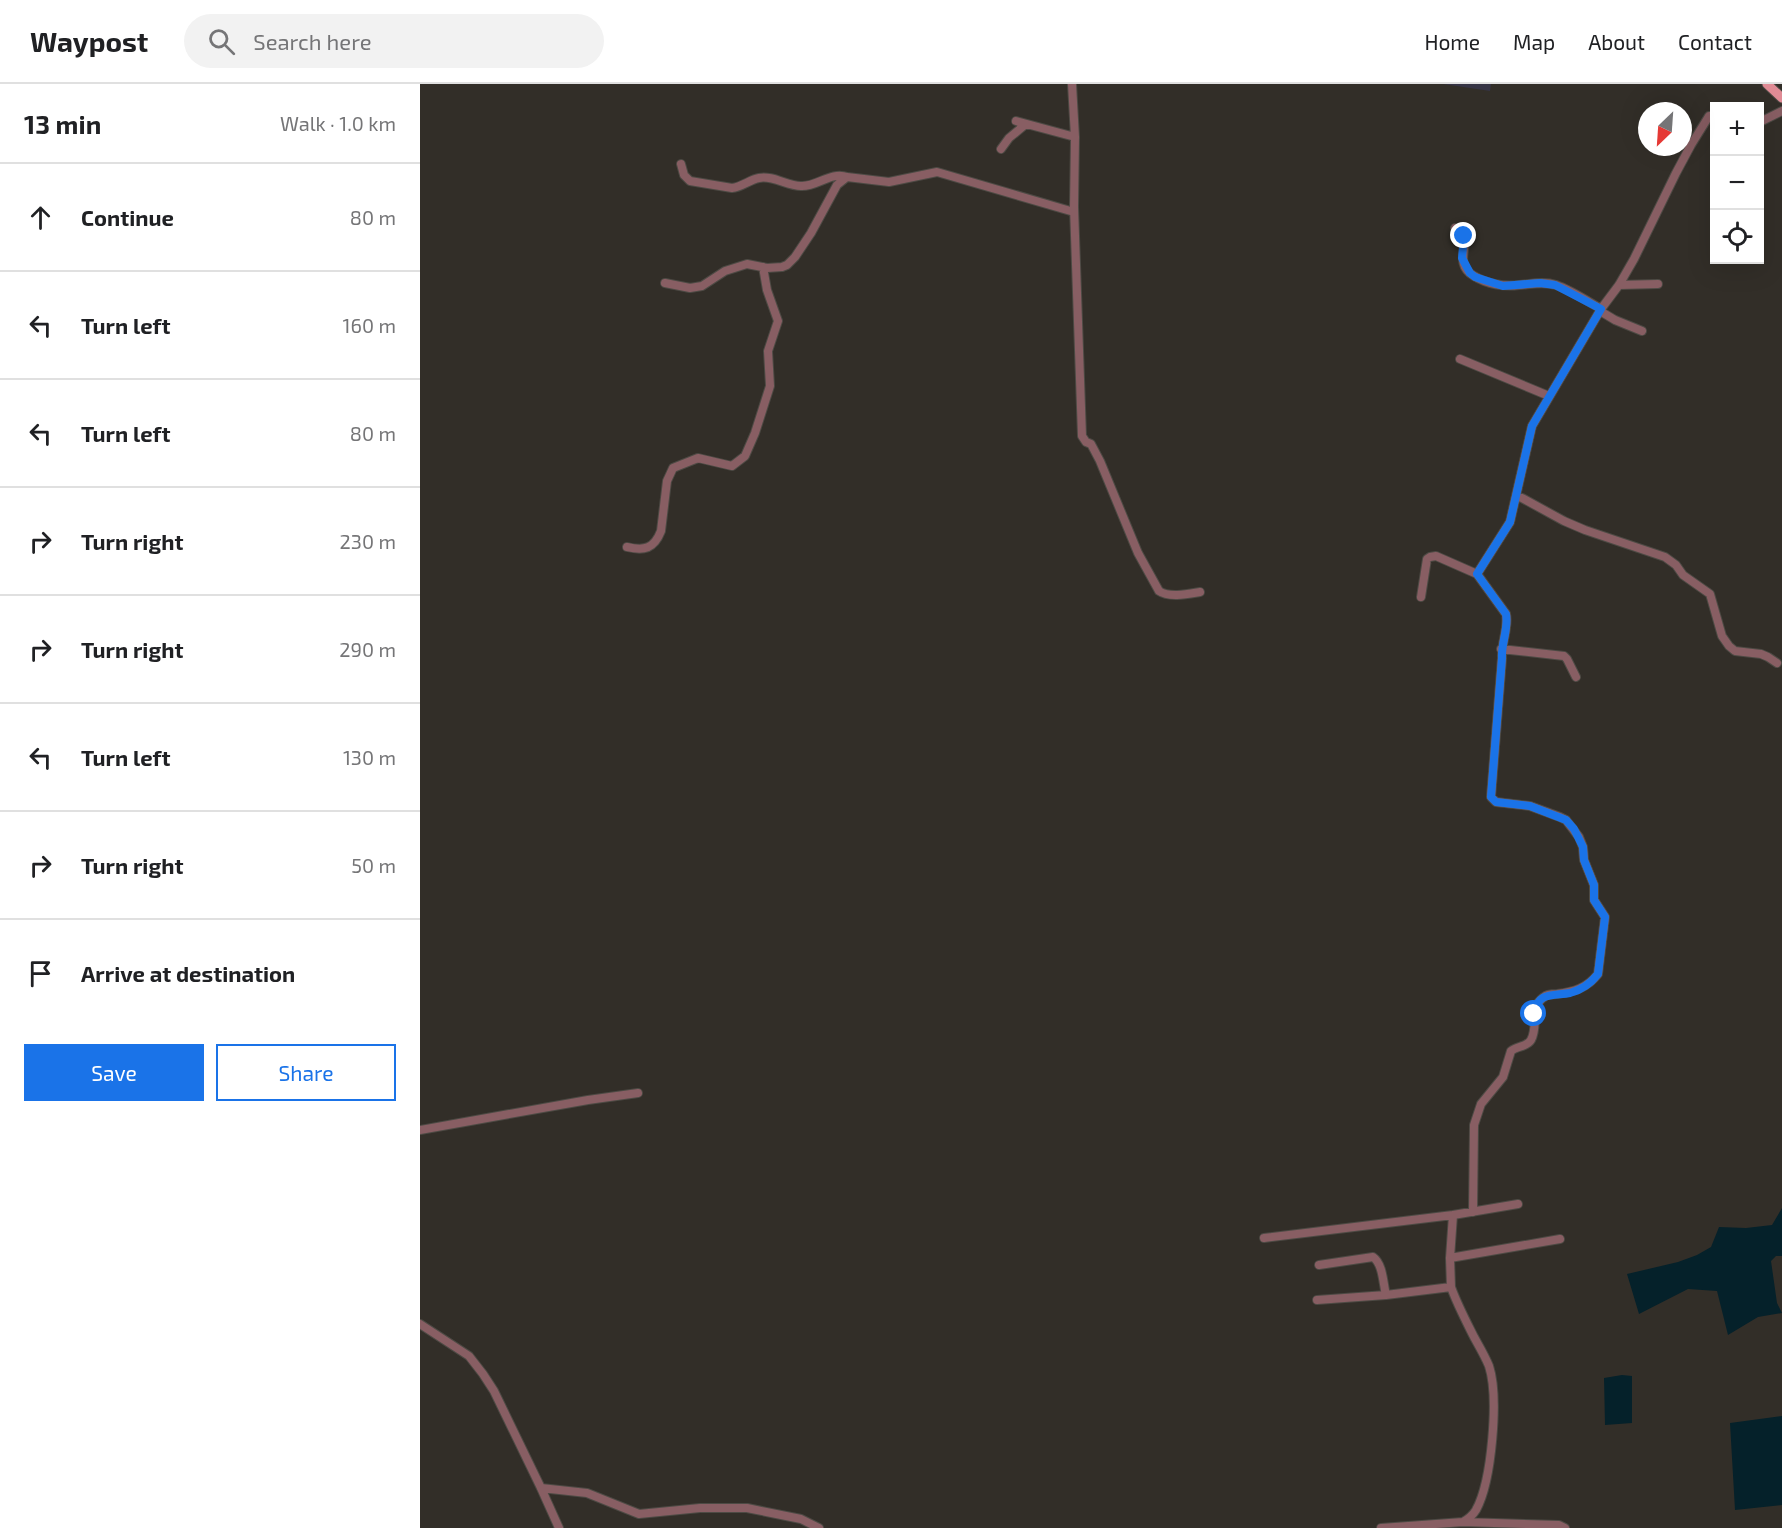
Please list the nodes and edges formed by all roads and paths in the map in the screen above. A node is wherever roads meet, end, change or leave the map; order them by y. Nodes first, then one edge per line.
1 (1072, 84) edge
2 (1767, 84) edge
3 (1782, 98) edge
4 (1782, 111) edge
5 (1710, 116) edge
6 (1764, 120) edge
7 (1016, 121) dead end
8 (1026, 124) junction
9 (1075, 137) junction
10 (1001, 149) dead end
11 (681, 164) dead end
12 (847, 177) junction
13 (1074, 212) junction
14 (1455, 228) dead end
15 (763, 267) junction
16 (665, 283) dead end
17 (1658, 284) dead end
18 (1619, 285) junction
19 (1601, 310) junction
20 (1642, 331) dead end
21 (1460, 359) dead end
22 (1549, 396) junction
23 (1515, 496) junction
24 (627, 547) dead end
25 (1477, 574) junction
26 (1200, 591) dead end
27 (1422, 597) dead end
28 (1501, 649) junction
29 (1777, 663) dead end
30 (1576, 677) dead end
31 (638, 1093) dead end
32 (420, 1130) edge
33 (1518, 1204) dead end
34 (1473, 1212) junction
35 (1453, 1215) junction
36 (1264, 1238) dead end
37 (1560, 1239) dead end
38 (1450, 1258) junction
39 (1318, 1265) dead end
40 (1451, 1287) junction
41 (1386, 1295) junction
42 (1317, 1300) dead end
43 (420, 1324) edge
44 (542, 1488) junction
45 (1463, 1522) junction
46 (559, 1528) edge
47 (819, 1528) edge
48 (1382, 1528) edge
49 (1564, 1528) edge

1 - 9 street
2 - 3 main road
4 - 6 street
5 - 18 street
7 - 8 street
8 - 9 street
8 - 10 street
9 - 13 street
11 - 12 street
12 - 13 street
12 - 15 street
13 - 26 street
14 - 19 street
15 - 16 street
15 - 24 street
17 - 18 street
18 - 19 street
19 - 20 street
19 - 22 street
21 - 22 street
22 - 23 street
23 - 25 street
23 - 29 street
25 - 27 street
25 - 28 street
28 - 30 street
28 - 34 street
31 - 32 street
33 - 34 street
34 - 35 street
35 - 36 street
35 - 38 street
37 - 38 street
38 - 40 street
39 - 41 street
40 - 41 street
40 - 45 street
41 - 42 street
43 - 44 street
44 - 46 street
44 - 47 street
45 - 48 street
45 - 49 street

